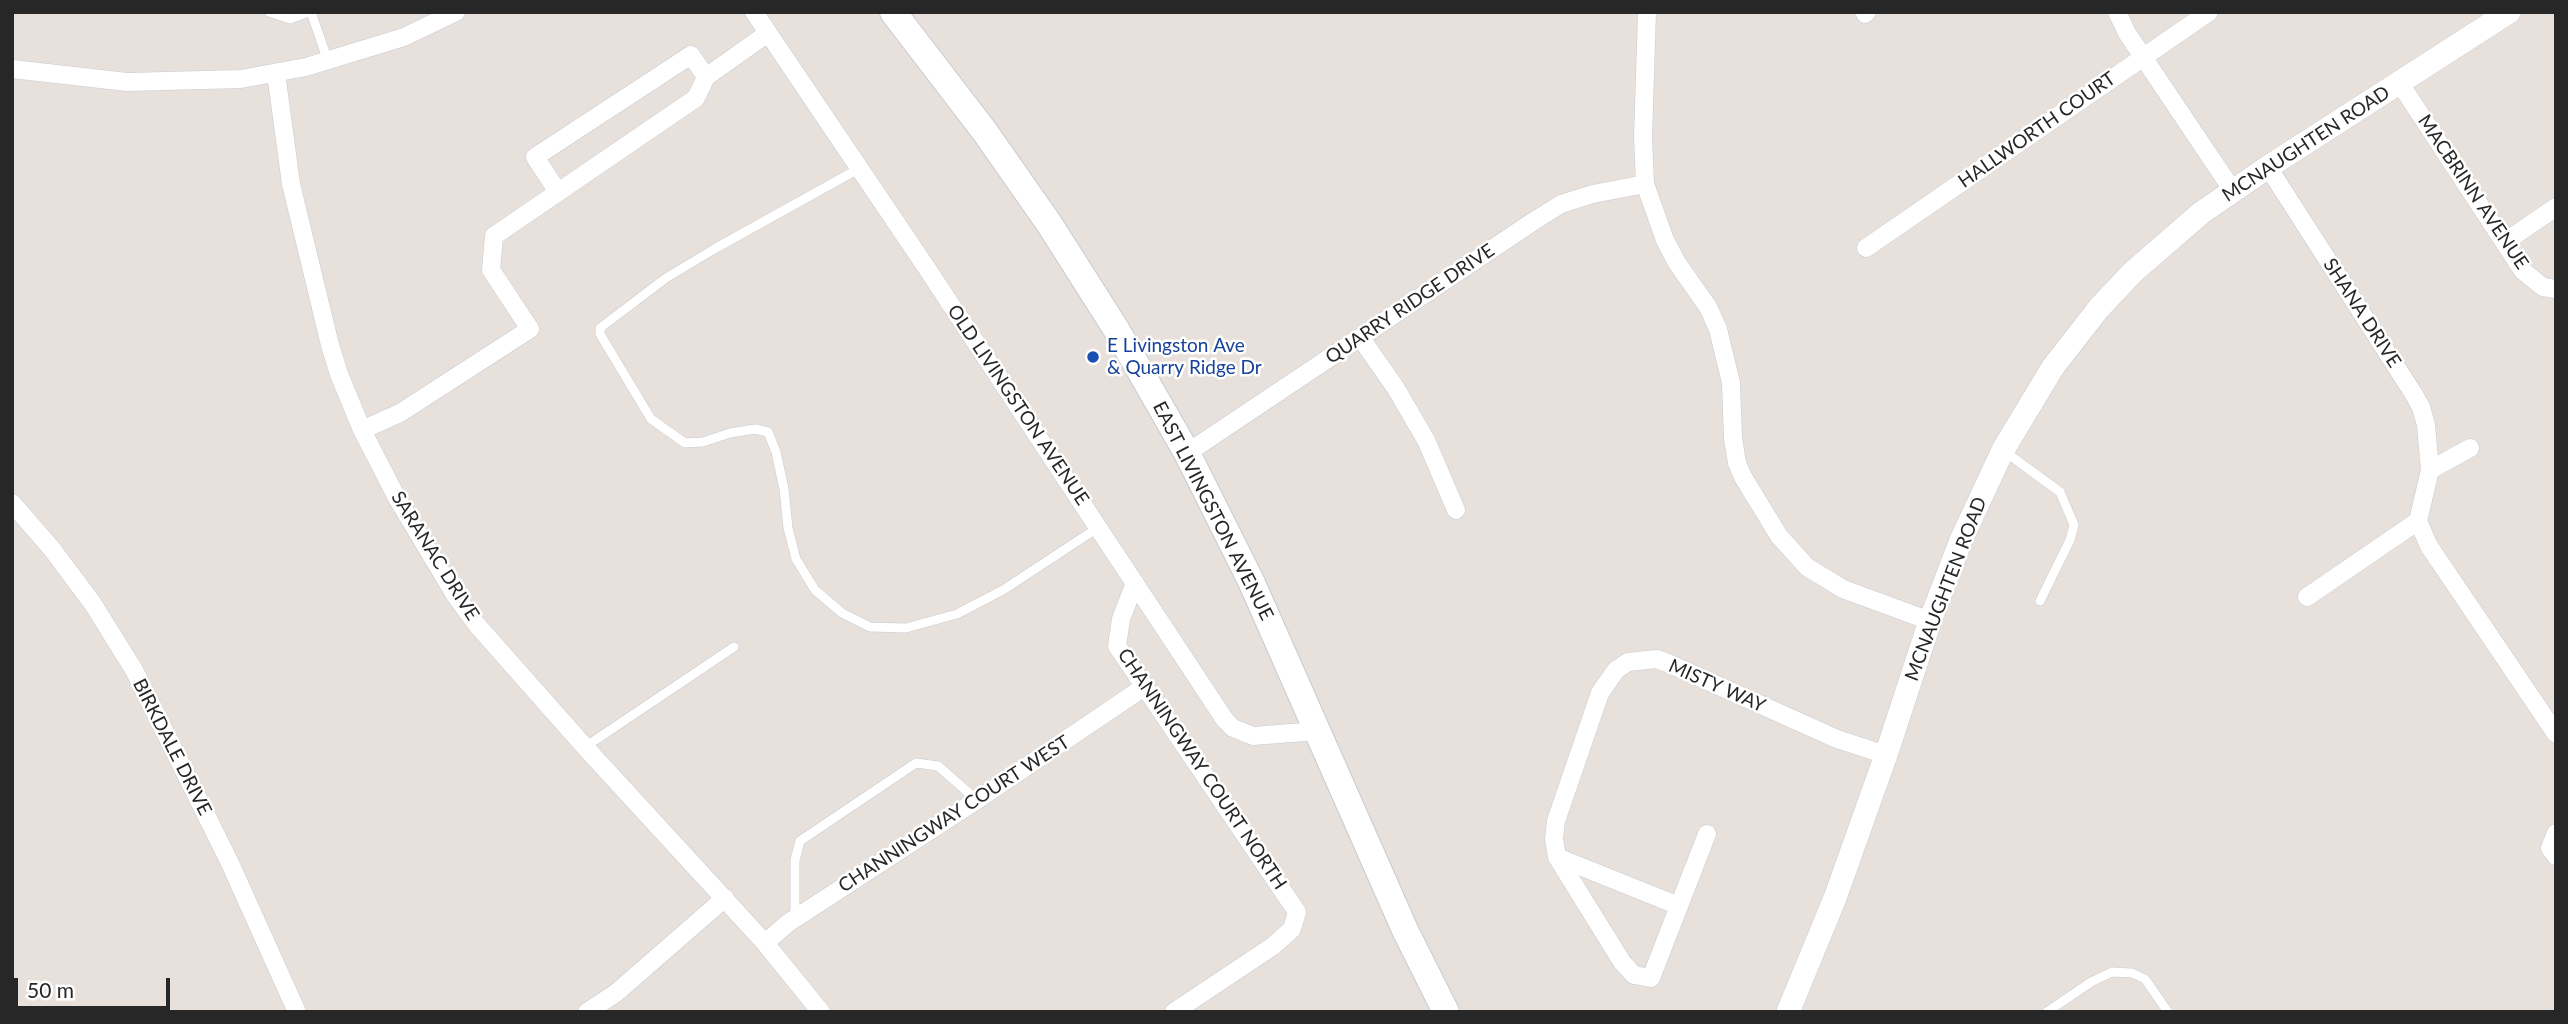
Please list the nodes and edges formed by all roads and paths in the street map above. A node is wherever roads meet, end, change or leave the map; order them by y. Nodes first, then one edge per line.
1 (269, 12) edge
2 (310, 12) edge
3 (456, 12) edge
4 (754, 12) edge
5 (893, 12) edge
6 (1647, 12) edge
7 (2117, 12) edge
8 (2209, 12) edge
9 (2509, 12) edge
10 (768, 33) junction
11 (2143, 57) junction
12 (328, 61) junction
13 (12, 69) edge
14 (276, 73) junction
15 (706, 77) junction
16 (2399, 82) junction
17 (2268, 167) junction
18 (860, 168) junction
19 (1645, 184) junction
20 (2233, 191) junction
21 (558, 192) junction
22 (2556, 207) edge
23 (2505, 242) junction
24 (1866, 248) dead end
25 (2556, 289) edge
26 (1360, 337) junction
27 (362, 430) junction
28 (2470, 448) dead end
29 (2003, 450) junction
30 (1187, 453) junction
31 (2430, 470) junction
32 (12, 503) edge
33 (1455, 510) dead end
34 (2418, 521) junction
35 (1099, 527) junction
36 (1135, 583) junction
37 (2307, 597) dead end
38 (2040, 601) dead end
39 (1930, 621) junction
40 (734, 647) dead end
41 (1144, 687) junction
42 (1317, 730) junction
43 (2556, 734) edge
44 (585, 747) junction
45 (1886, 755) junction
46 (977, 800) junction
47 (2556, 833) edge
48 (1707, 834) dead end
49 (2556, 856) edge
50 (1558, 857) junction
51 (725, 898) junction
52 (1679, 906) junction
53 (795, 919) junction
54 (765, 943) junction
55 (297, 1012) edge
56 (587, 1012) edge
57 (821, 1012) edge
58 (1174, 1012) edge
59 (1446, 1012) edge
60 (1788, 1012) edge
61 (2047, 1012) edge
62 (2168, 1012) edge

1 - 2 lane
2 - 12 lane
3 - 12 street
4 - 10 street, OLD LIVINGSTON AVENUE
5 - 30 main road, EAST LIVINGSTON AVENUE
6 - 19 street
7 - 11 street
8 - 11 street, HALLWORTH COURT
9 - 16 street, MCNAUGHTEN ROAD
10 - 15 street
10 - 18 street, OLD LIVINGSTON AVENUE
11 - 20 street
11 - 24 street, HALLWORTH COURT
12 - 14 street
13 - 14 street
14 - 27 street, SARANAC DRIVE
15 - 21 street
15 - 21 street
16 - 17 street, MCNAUGHTEN ROAD
16 - 23 street, MACBRINN AVENUE
17 - 20 street, MCNAUGHTEN ROAD
17 - 31 street, SHANA DRIVE
18 - 35 street, OLD LIVINGSTON AVENUE
18 - 35 lane
19 - 26 street, QUARRY RIDGE DRIVE
19 - 39 street
20 - 29 street, MCNAUGHTEN ROAD
21 - 27 street
22 - 23 street
23 - 25 street, MACBRINN AVENUE
26 - 30 street, QUARRY RIDGE DRIVE
26 - 33 street
27 - 44 street, SARANAC DRIVE
28 - 31 street
29 - 38 lane
29 - 39 street, MCNAUGHTEN ROAD
30 - 42 main road, EAST LIVINGSTON AVENUE
31 - 34 street, SHANA DRIVE
32 - 55 street, BIRKDALE DRIVE
34 - 37 street
34 - 43 street
35 - 36 street, OLD LIVINGSTON AVENUE
36 - 41 street, CHANNINGWAY COURT NORTH
36 - 42 street, OLD LIVINGSTON AVENUE
39 - 45 street, MCNAUGHTEN ROAD
40 - 44 lane
41 - 46 street, CHANNINGWAY COURT WEST
41 - 58 street, CHANNINGWAY COURT NORTH
42 - 59 main road, EAST LIVINGSTON AVENUE
44 - 51 street, SARANAC DRIVE
45 - 50 street, MISTY WAY
45 - 60 street, MCNAUGHTEN ROAD
46 - 53 street, CHANNINGWAY COURT WEST
46 - 53 lane
47 - 49 street
48 - 52 street, MISTY WAY
50 - 52 street
50 - 52 street, MISTY WAY
51 - 54 street, SARANAC DRIVE
51 - 56 street
53 - 54 street, CHANNINGWAY COURT WEST
54 - 57 street, SARANAC DRIVE
61 - 62 lane

